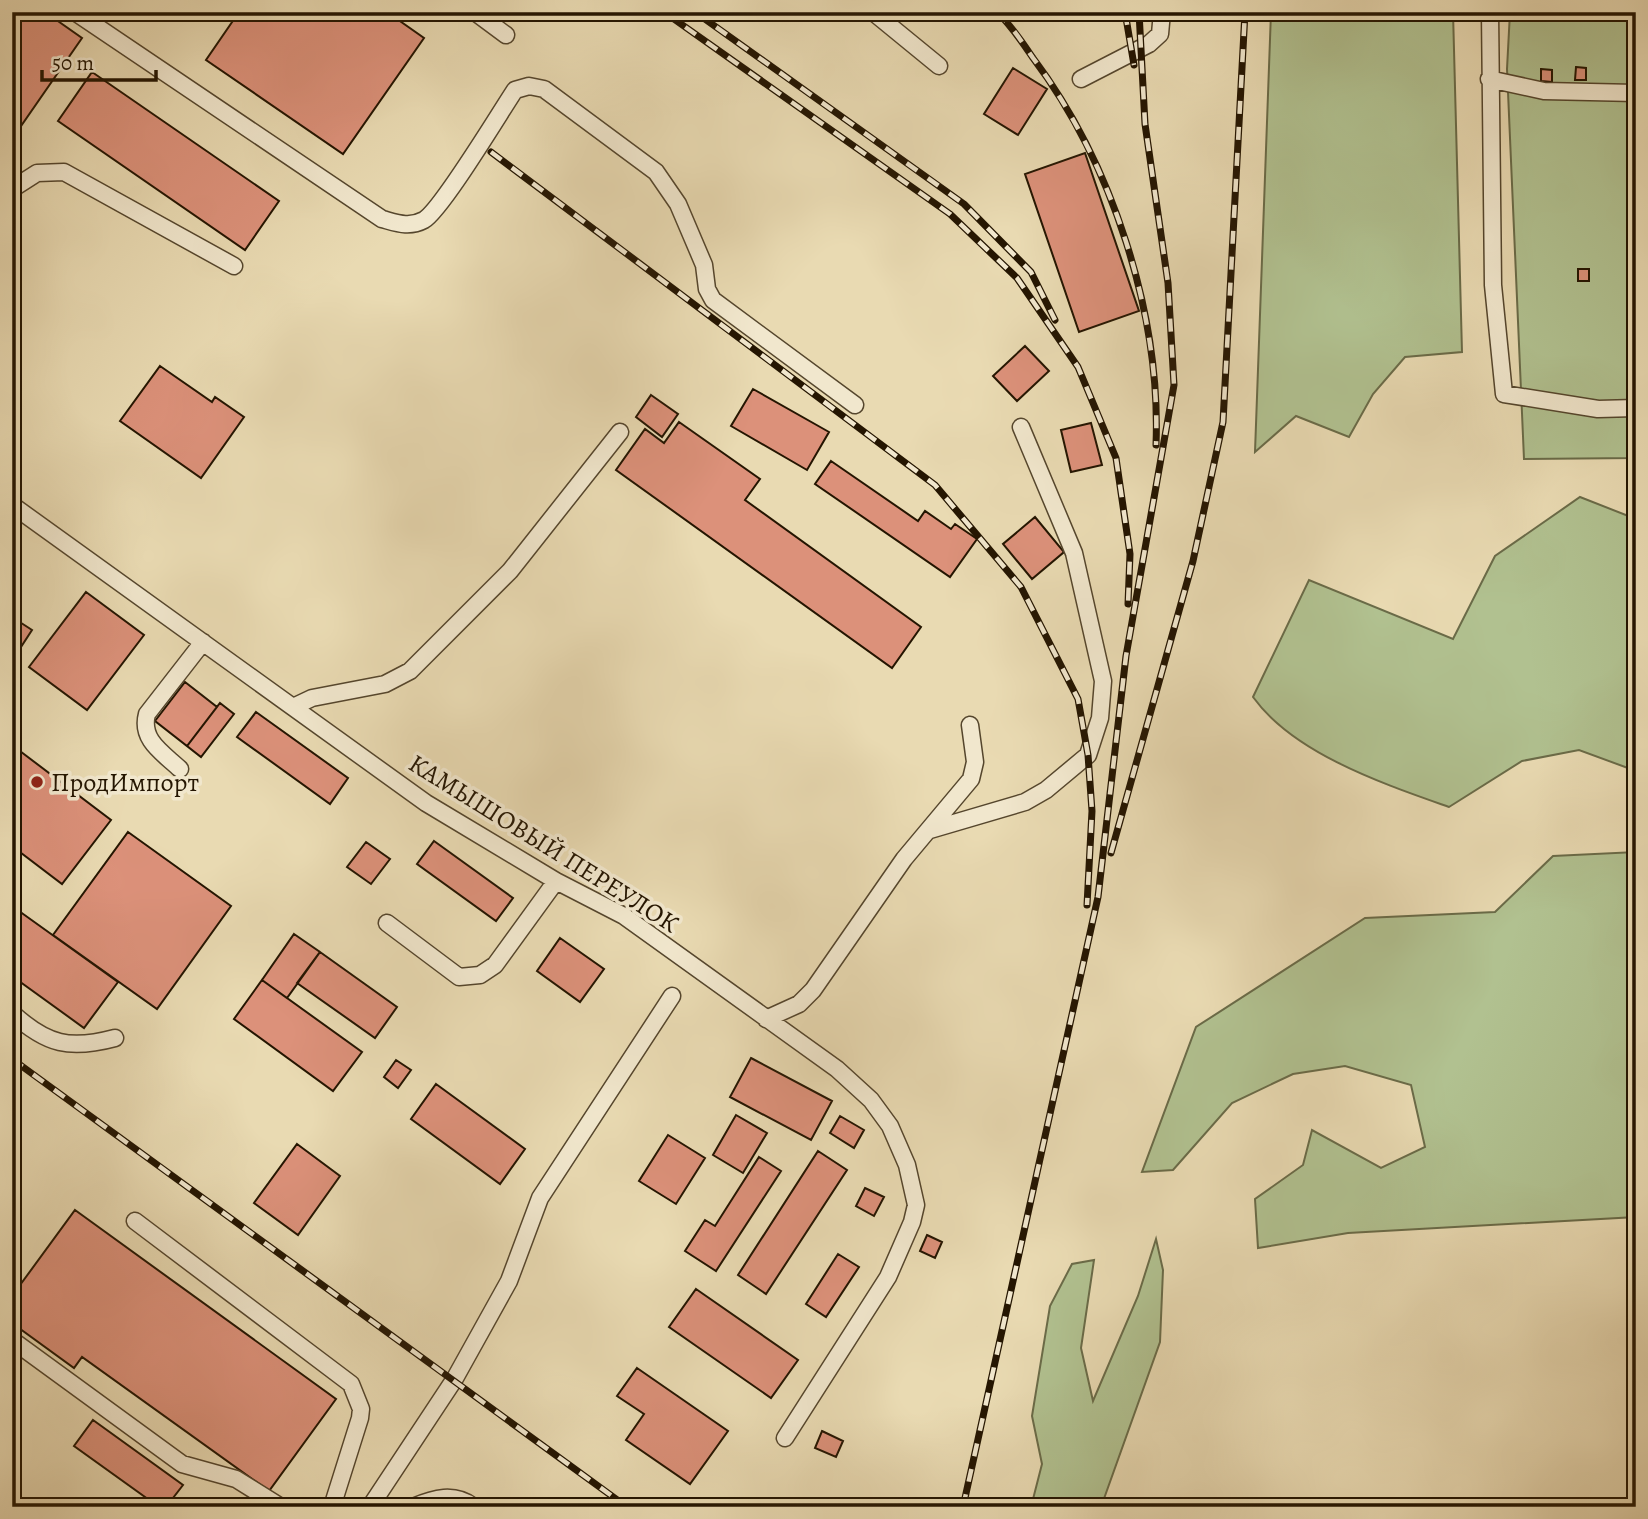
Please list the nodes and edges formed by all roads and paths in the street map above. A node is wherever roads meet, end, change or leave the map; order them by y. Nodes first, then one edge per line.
1 (75, 12) edge
2 (475, 12) edge
3 (873, 12) edge
4 (1161, 12) edge
5 (1490, 12) edge
6 (506, 35) dead end
7 (939, 66) dead end
8 (1081, 79) dead end
9 (1489, 79) junction
10 (1636, 93) edge
11 (12, 189) edge
12 (234, 266) dead end
13 (855, 405) dead end
14 (1636, 408) edge
15 (1021, 427) dead end
16 (620, 432) dead end
17 (12, 505) edge
18 (203, 642) junction
19 (292, 707) junction
20 (970, 725) dead end
21 (180, 769) dead end
22 (930, 830) junction
23 (556, 881) junction
24 (387, 923) dead end
25 (671, 996) dead end
26 (12, 1013) edge
27 (766, 1019) junction
28 (115, 1038) dead end
29 (135, 1221) dead end
30 (12, 1340) edge
31 (786, 1438) dead end
32 (281, 1507) edge
33 (332, 1507) edge
34 (370, 1507) edge
35 (412, 1507) edge
36 (474, 1507) edge

1 - 13 street
2 - 6 street
3 - 7 street
4 - 8 street
5 - 9 street
9 - 10 street
9 - 14 street
11 - 12 street
15 - 22 street
16 - 19 street
17 - 18 street, КАМЫШОВЫЙ ПЕРЕУЛОК
18 - 19 street, КАМЫШОВЫЙ ПЕРЕУЛОК
18 - 21 street
19 - 23 street, КАМЫШОВЫЙ ПЕРЕУЛОК
20 - 22 street
22 - 27 street
23 - 24 street
23 - 27 street, КАМЫШОВЫЙ ПЕРЕУЛОК
25 - 34 street
26 - 28 street
27 - 31 street, КАМЫШОВЫЙ ПЕРЕУЛОК
29 - 33 street
30 - 32 street
35 - 36 street

